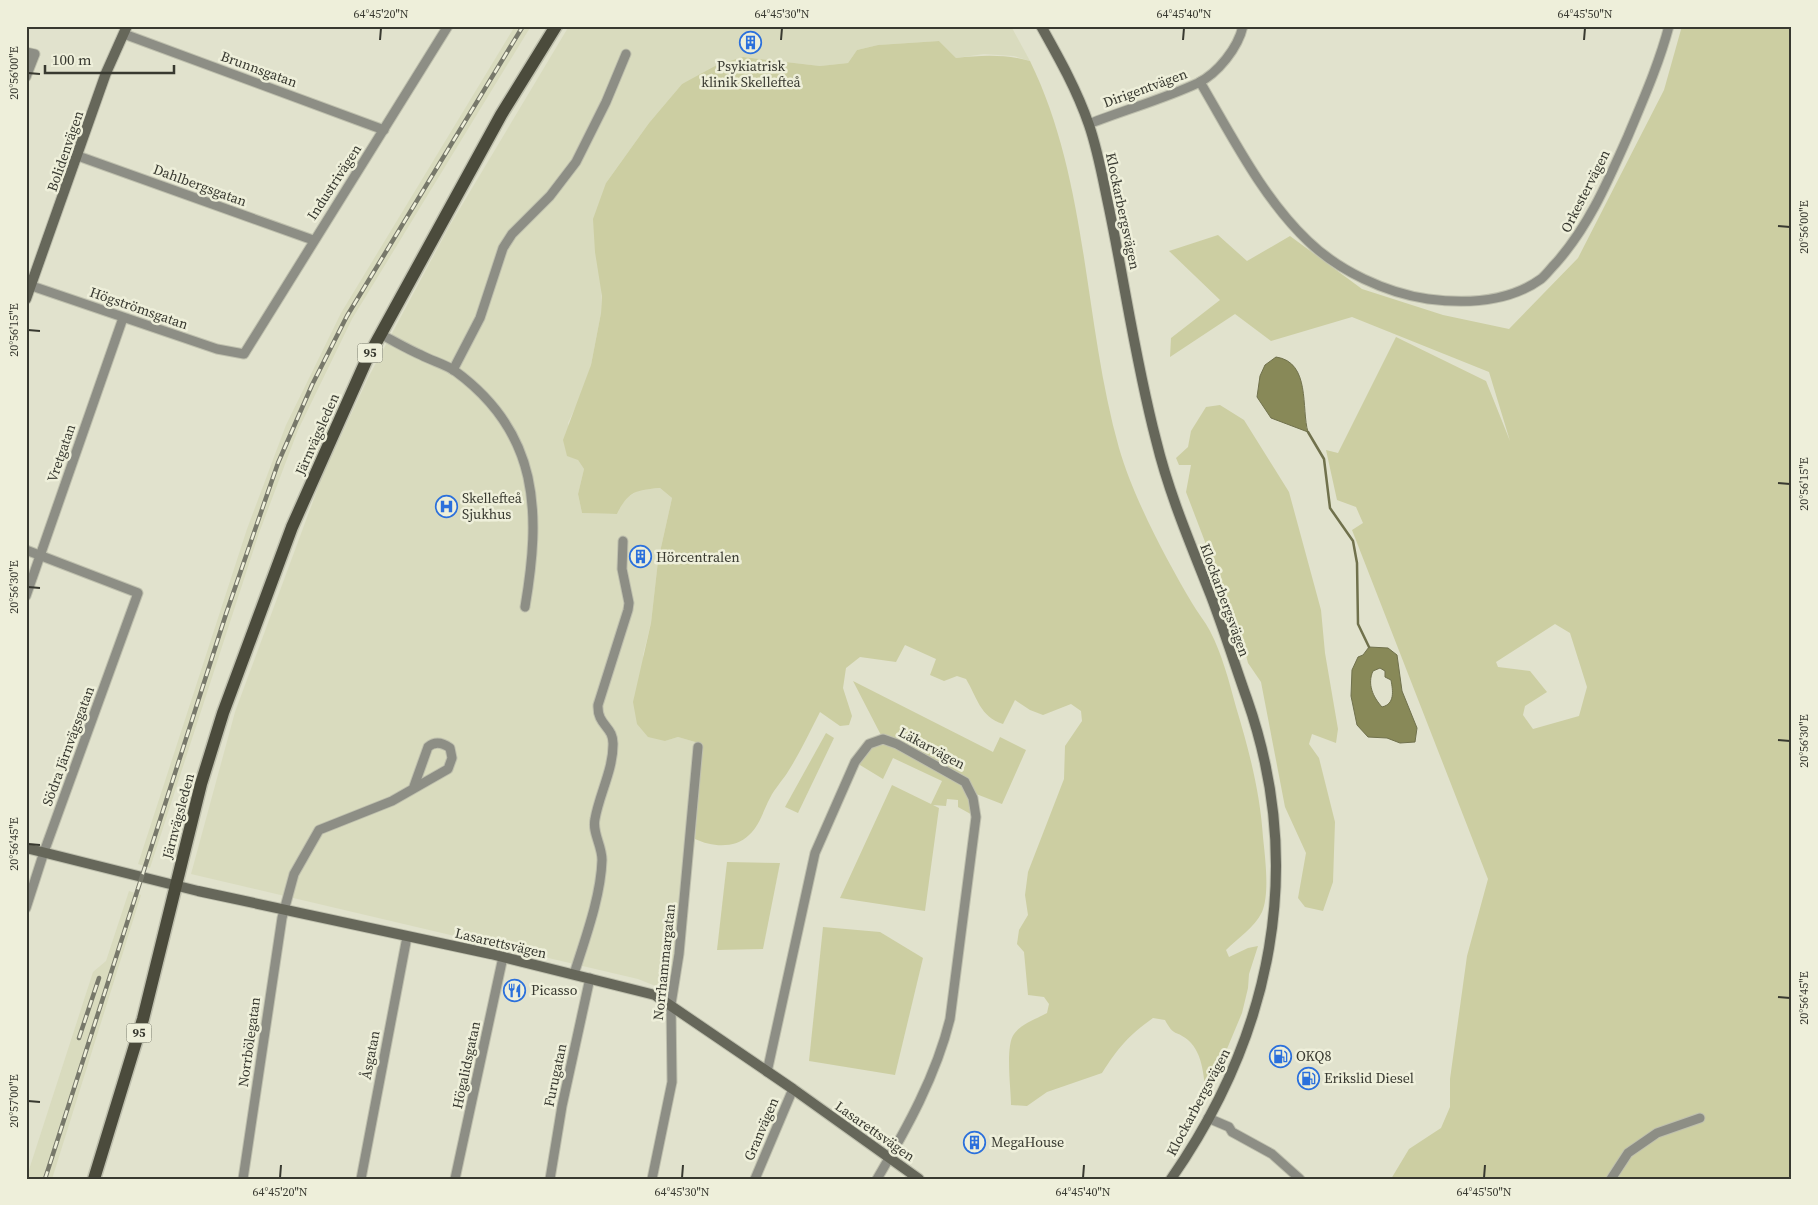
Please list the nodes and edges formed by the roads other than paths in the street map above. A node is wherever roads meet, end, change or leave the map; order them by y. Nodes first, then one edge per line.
1 (448, 26) edge
2 (556, 26) edge
3 (1041, 26) edge
4 (1244, 26) edge
5 (1669, 26) edge
6 (126, 30) edge
7 (26, 52) edge
8 (626, 54) dead end
9 (26, 77) edge
10 (1200, 82) junction
11 (1089, 124) junction
12 (384, 130) junction
13 (78, 156) junction
14 (313, 240) junction
15 (29, 285) edge
16 (26, 299) edge
17 (123, 318) junction
18 (380, 334) junction
19 (244, 354) joint
20 (454, 370) junction
21 (623, 540) dead end
22 (26, 550) edge
23 (40, 555) junction
24 (26, 596) edge
25 (525, 607) dead end
26 (698, 747) dead end
27 (413, 789) junction
28 (26, 848) edge
29 (44, 852) junction
30 (176, 884) junction
31 (26, 908) edge
32 (284, 910) junction
33 (407, 937) junction
34 (503, 957) junction
35 (574, 974) junction
36 (590, 978) junction
37 (671, 1004) junction
38 (767, 1072) junction
39 (793, 1089) junction
40 (1208, 1118) junction
41 (1700, 1118) dead end
42 (889, 1158) junction
43 (94, 1179) edge
44 (243, 1179) edge
45 (361, 1179) edge
46 (455, 1179) edge
47 (550, 1179) edge
48 (652, 1179) edge
49 (755, 1179) edge
50 (877, 1179) edge
51 (919, 1179) edge
52 (1171, 1179) edge
53 (1300, 1179) edge
54 (1611, 1179) edge

1 - 12 street, Industrivägen
2 - 18 main road, Järnvägsleden / 95
3 - 11 main road, Klockarbergsvägen
4 - 10 street, Dirigentvägen
5 - 10 street, Orkestervägen
6 - 12 street, Brunnsgatan
6 - 13 main road, Bolidenvägen
7 - 9 street
8 - 20 street
10 - 11 street, Dirigentvägen
11 - 40 main road, Klockarbergsvägen
12 - 14 street, Industrivägen
13 - 14 street, Dahlbergsgatan
13 - 15 main road, Bolidenvägen
14 - 19 street, Industrivägen
15 - 16 main road, Bolidenvägen
15 - 17 street, Högströmsgatan
17 - 19 street, Högströmsgatan
17 - 23 street, Vretgatan
18 - 20 street
18 - 30 main road, Järnvägsleden / 95
20 - 25 street
21 - 35 street
22 - 23 street
23 - 24 street, Vretgatan
23 - 29 street, Södra Järnvägsgatan
26 - 37 street, Norrhammargatan
27 - 27 street, Norrbölegatan
27 - 32 street, Norrbölegatan
28 - 29 main road, Lasarettsvägen
29 - 30 main road, Lasarettsvägen
29 - 31 street, Södra Järnvägsgatan
30 - 32 main road, Lasarettsvägen
30 - 43 main road, 95
32 - 33 main road, Lasarettsvägen
32 - 44 street, Norrbölegatan
33 - 34 main road, Lasarettsvägen
33 - 45 street, Åsgatan
34 - 35 main road, Lasarettsvägen
34 - 46 street, Högalidsgatan
35 - 36 main road, Lasarettsvägen
36 - 37 main road, Lasarettsvägen
36 - 47 street, Furugatan
37 - 38 main road, Lasarettsvägen
37 - 48 street, Norrhammargatan
38 - 39 main road, Lasarettsvägen
38 - 42 street, Läkarvägen
39 - 42 main road, Lasarettsvägen
39 - 49 street, Granvägen
40 - 52 main road, Klockarbergsvägen
40 - 53 street
41 - 54 street
42 - 50 street
42 - 51 main road, Lasarettsvägen

